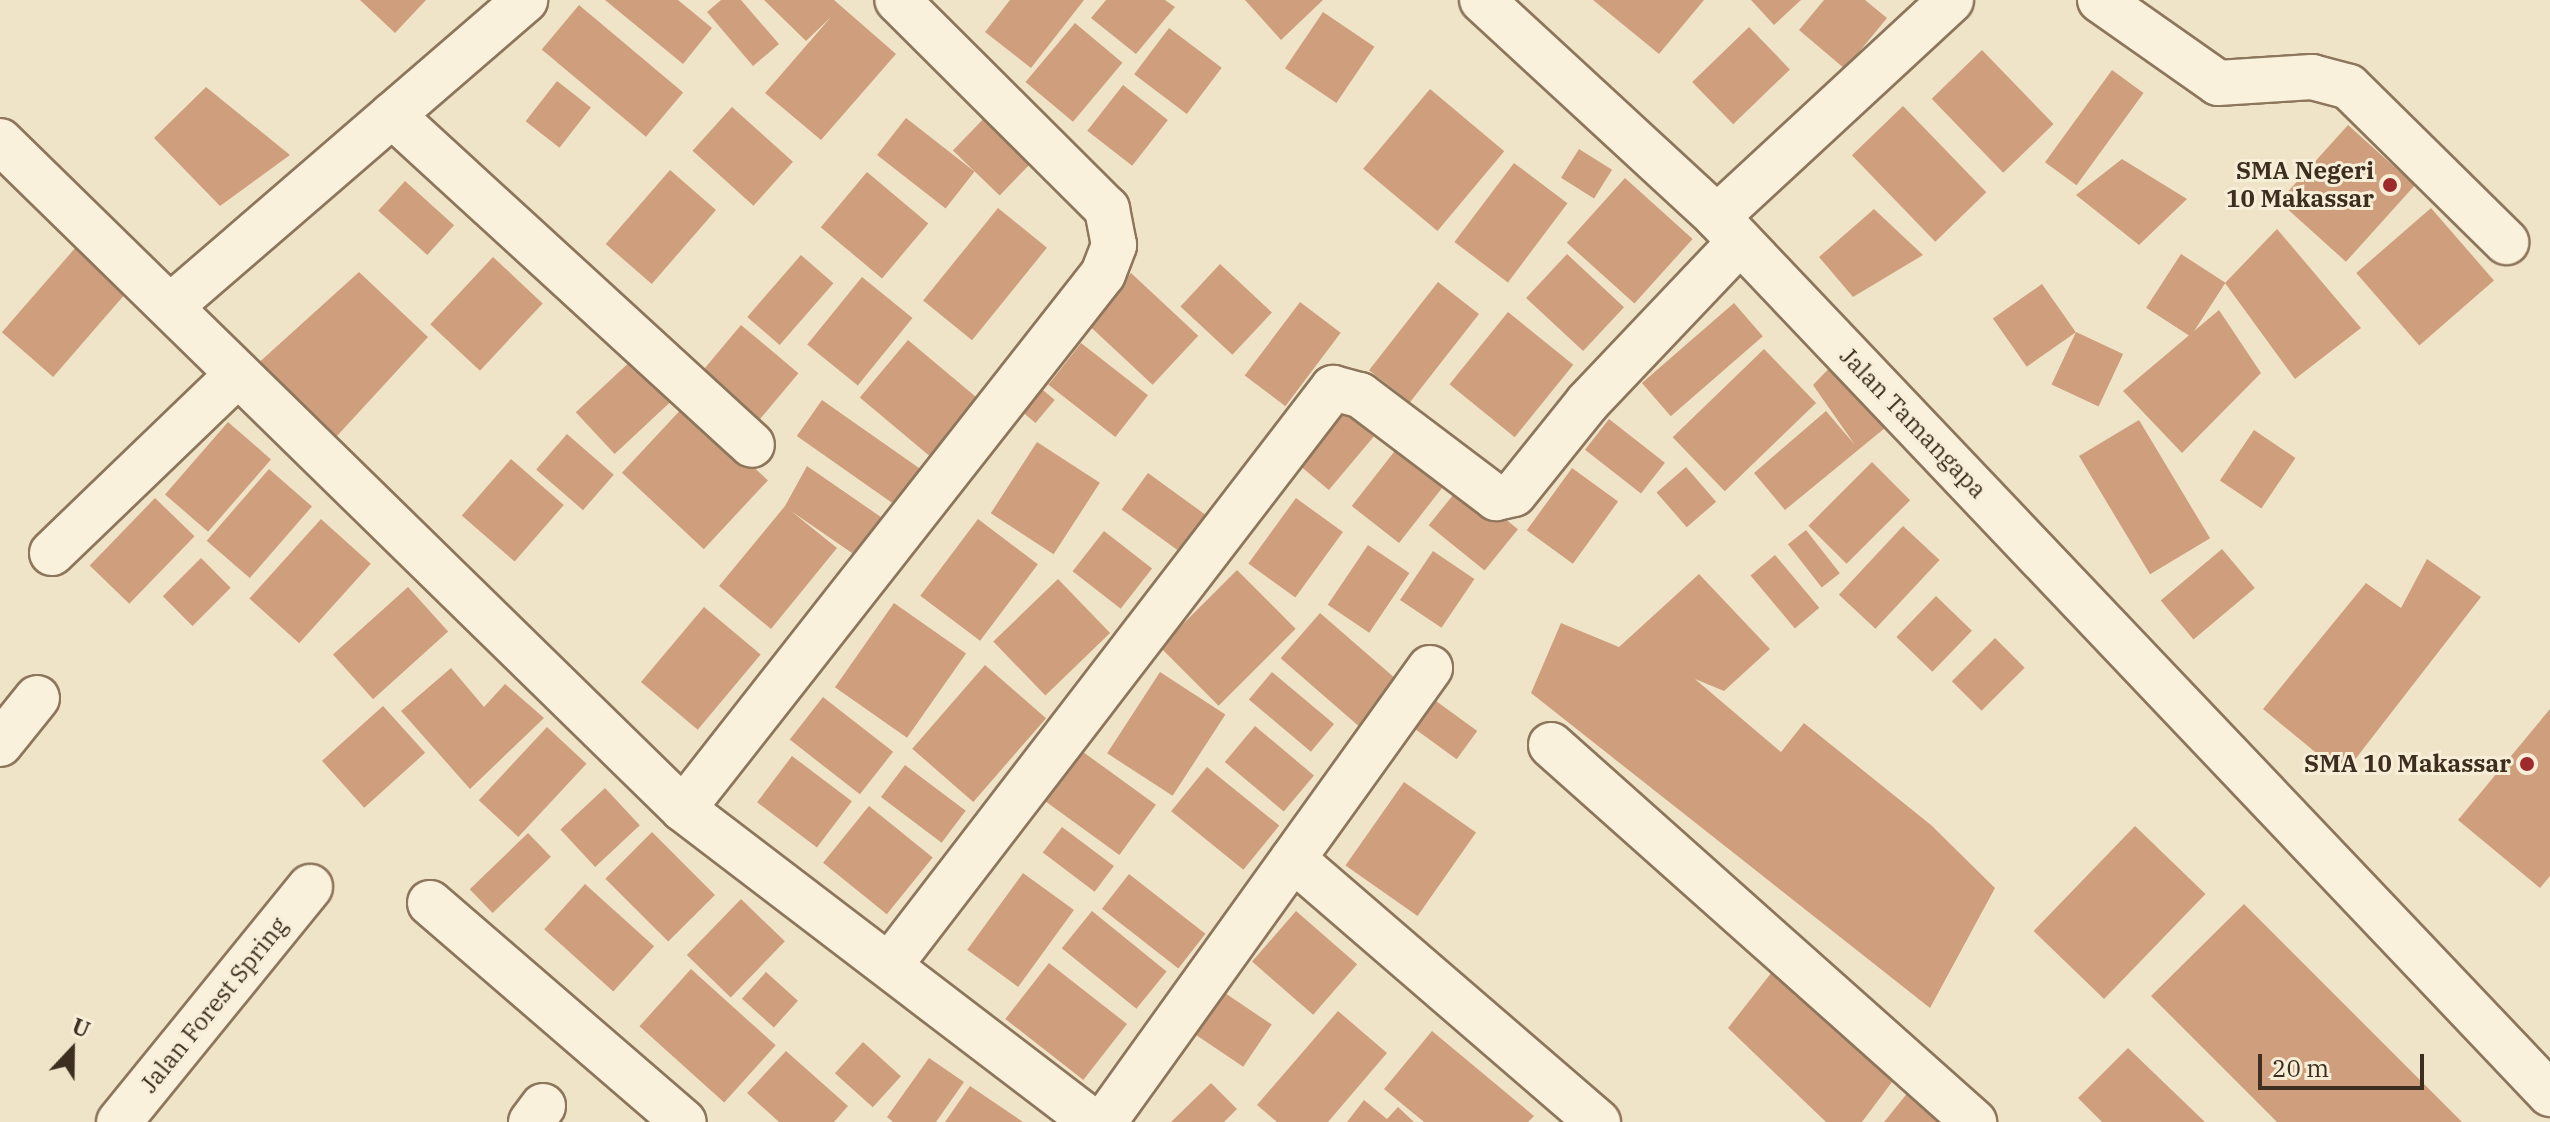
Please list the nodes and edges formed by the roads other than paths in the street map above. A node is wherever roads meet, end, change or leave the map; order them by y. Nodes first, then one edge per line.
1 (525, 0) edge
2 (897, 0) edge
3 (1482, 0) edge
4 (1951, 0) edge
5 (2100, 0) edge
6 (392, 115) junction
7 (0, 141) edge
8 (1728, 229) junction
9 (2506, 242) dead end
10 (171, 306) junction
11 (238, 374) junction
12 (752, 445) dead end
13 (52, 553) dead end
14 (1430, 668) dead end
15 (37, 698) dead end
16 (0, 744) edge
17 (1551, 745) dead end
18 (683, 809) junction
19 (1293, 859) junction
20 (310, 887) dead end
21 (430, 903) dead end
22 (892, 962) junction
23 (2550, 1094) edge
24 (119, 1122) edge
25 (684, 1122) edge
26 (1093, 1122) edge
27 (1104, 1122) edge
28 (1598, 1122) edge
29 (1974, 1122) edge

1 - 6 street
2 - 18 street
3 - 8 street, Jalan Tamangapa
4 - 8 street
5 - 9 street
6 - 10 street
6 - 12 street
7 - 10 street
8 - 22 street
8 - 23 street, Jalan Tamangapa
10 - 11 street
11 - 13 street
11 - 18 street
14 - 19 street
15 - 16 street
17 - 29 street
18 - 22 street
19 - 27 street
19 - 28 street
20 - 24 street, Jalan Forest Spring
21 - 25 street
22 - 26 street

